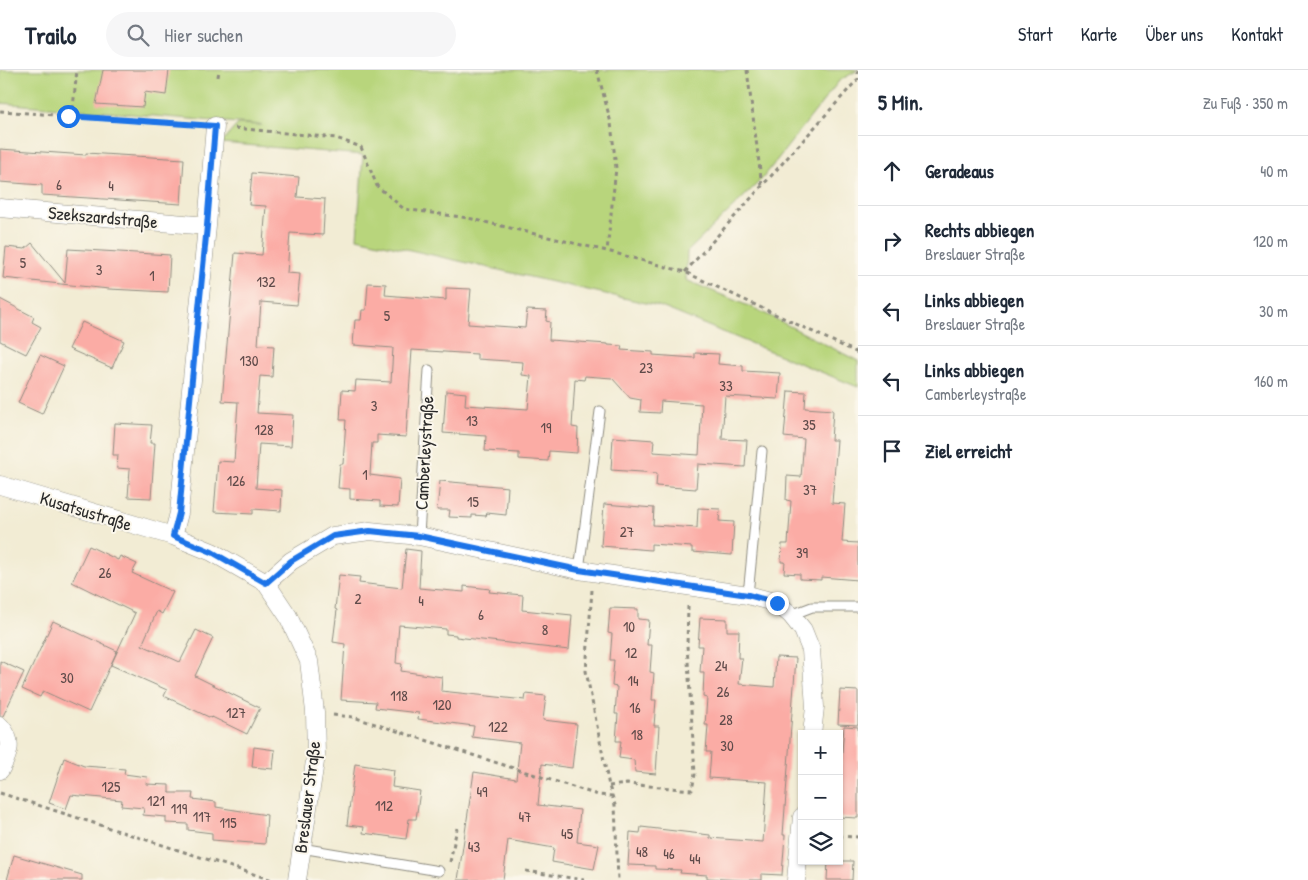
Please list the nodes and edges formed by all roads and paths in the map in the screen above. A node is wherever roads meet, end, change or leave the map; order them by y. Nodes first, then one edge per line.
1 (77, 70) edge
2 (219, 70) edge
3 (597, 70) edge
4 (747, 70) edge
5 (858, 70) edge
6 (218, 77) dead end
7 (858, 80) edge
8 (0, 111) edge
9 (72, 117) junction
10 (215, 126) junction
11 (762, 186) junction
12 (0, 208) edge
13 (207, 226) junction
14 (607, 251) junction
15 (685, 272) junction
16 (858, 353) edge
17 (429, 370) dead end
18 (600, 411) dead end
19 (762, 451) dead end
20 (0, 485) edge
21 (173, 536) junction
22 (419, 536) junction
23 (586, 571) junction
24 (266, 583) junction
25 (689, 585) junction
26 (748, 595) junction
27 (858, 607) edge
28 (791, 615) junction
29 (315, 712) junction
30 (0, 726) edge
31 (812, 730) edge
32 (0, 770) edge
33 (609, 786) junction
34 (0, 793) edge
35 (613, 796) junction
36 (802, 820) edge
37 (457, 828) dead end
38 (843, 836) edge
39 (858, 837) edge
40 (301, 848) junction
41 (450, 864) dead end
42 (526, 870) dead end
43 (439, 871) dead end
44 (272, 880) edge
45 (297, 880) edge
46 (584, 880) edge
47 (618, 880) edge
48 (796, 880) edge

1 - 9 path
2 - 6 path
3 - 14 path
4 - 11 path
5 - 7 path
7 - 11 path
8 - 9 path
9 - 10 path
10 - 13 street
10 - 14 path
11 - 15 path
12 - 13 street, Szekszardstraße
13 - 21 street
14 - 15 path
15 - 16 path
17 - 22 lane, Camberleystraße
18 - 23 lane
19 - 26 lane
20 - 21 street, Kusatsustraße
21 - 24 street, Breslauer Straße
22 - 23 street, Camberleystraße
22 - 24 street, Camberleystraße
23 - 25 street, Camberleystraße
23 - 33 path
24 - 29 street, Breslauer Straße
25 - 26 street, Camberleystraße
25 - 33 path
26 - 28 street, Camberleystraße
27 - 28 lane
28 - 31 street, Camberleystraße
29 - 35 path
29 - 40 street, Breslauer Straße
30 - 32 street
33 - 35 path
34 - 44 path
35 - 47 path
36 - 48 street
37 - 41 path
38 - 39 path
40 - 43 lane
40 - 45 street, Breslauer Straße
42 - 46 path

